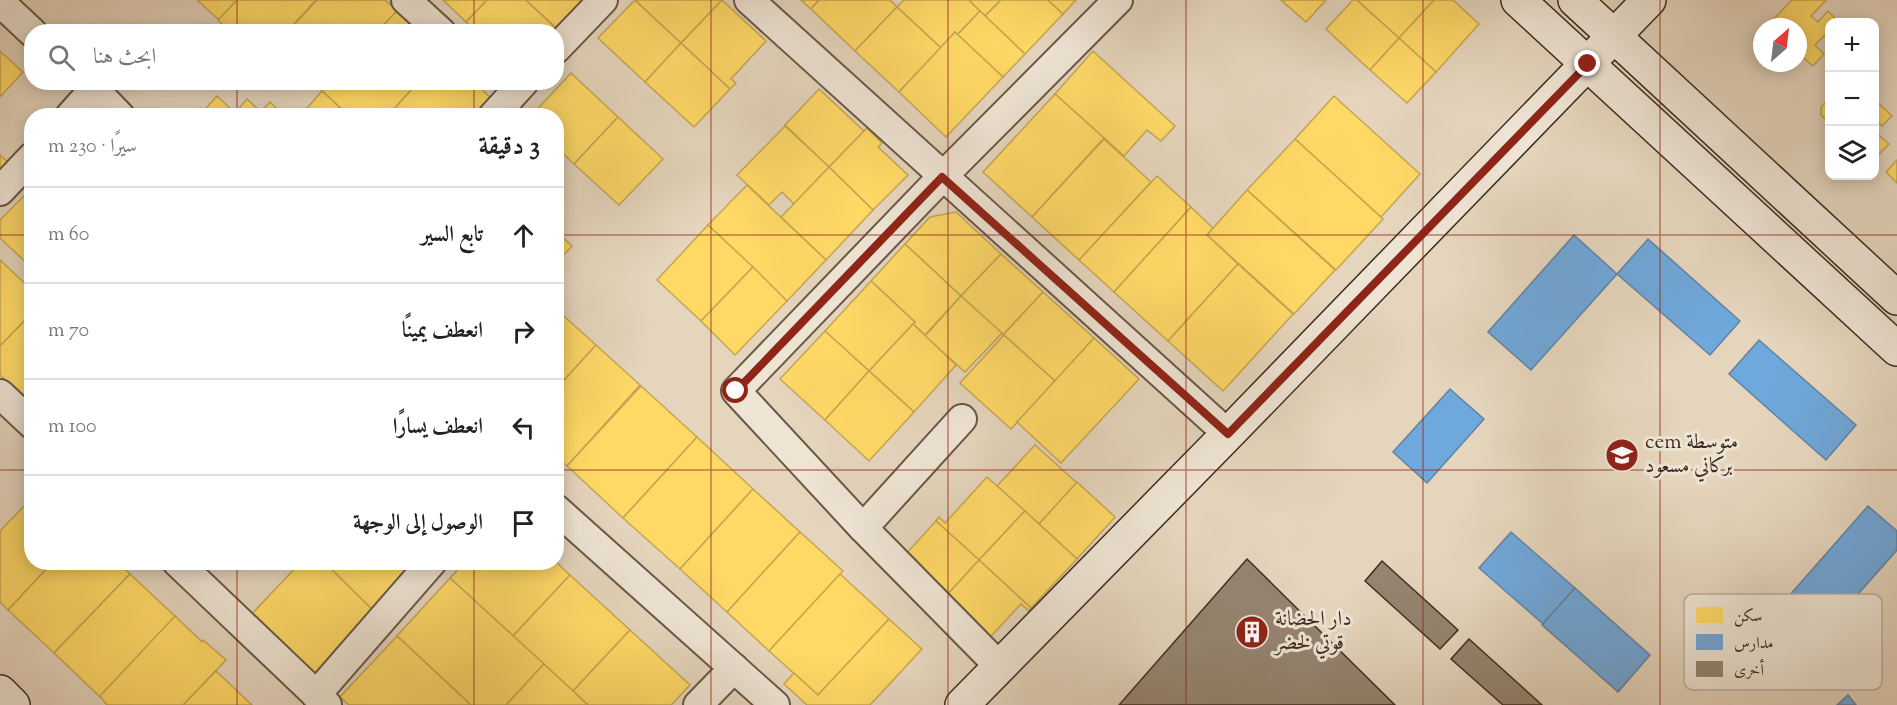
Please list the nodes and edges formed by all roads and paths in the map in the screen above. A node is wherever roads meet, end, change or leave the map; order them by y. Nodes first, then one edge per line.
1 (406, 0) edge
2 (603, 0) edge
3 (749, 0) edge
4 (1118, 0) edge
5 (1518, 0) edge
6 (1575, 0) edge
7 (1649, 0) edge
8 (0, 2) edge
9 (24, 24) edge
10 (432, 24) edge
11 (1613, 36) junction
12 (564, 40) edge
13 (1588, 64) junction
14 (88, 90) edge
15 (95, 90) edge
16 (76, 108) edge
17 (112, 108) edge
18 (24, 166) edge
19 (942, 177) junction
20 (0, 191) edge
21 (1897, 298) edge
22 (1897, 349) edge
23 (0, 394) edge
24 (24, 416) edge
25 (962, 419) dead end
26 (1228, 434) junction
27 (564, 516) edge
28 (863, 528) junction
29 (185, 570) edge
30 (426, 570) edge
31 (1000, 667) junction
32 (734, 668) junction
33 (0, 692) edge
34 (322, 700) edge
35 (13, 705) edge
36 (698, 705) edge
37 (775, 705) edge
38 (962, 705) edge

1 - 10 street
2 - 12 street
3 - 19 street
4 - 19 street
5 - 13 main road
6 - 11 main road
7 - 11 main road
8 - 9 street
11 - 13 main road
11 - 21 main road
13 - 22 main road
13 - 26 main road
14 - 16 street
15 - 17 street
18 - 20 street
19 - 26 street
19 - 28 street
23 - 24 street
25 - 28 street
26 - 31 main road
27 - 32 street
28 - 31 street
29 - 34 street
30 - 34 street
31 - 38 main road
32 - 36 street
32 - 37 street
33 - 35 main road

